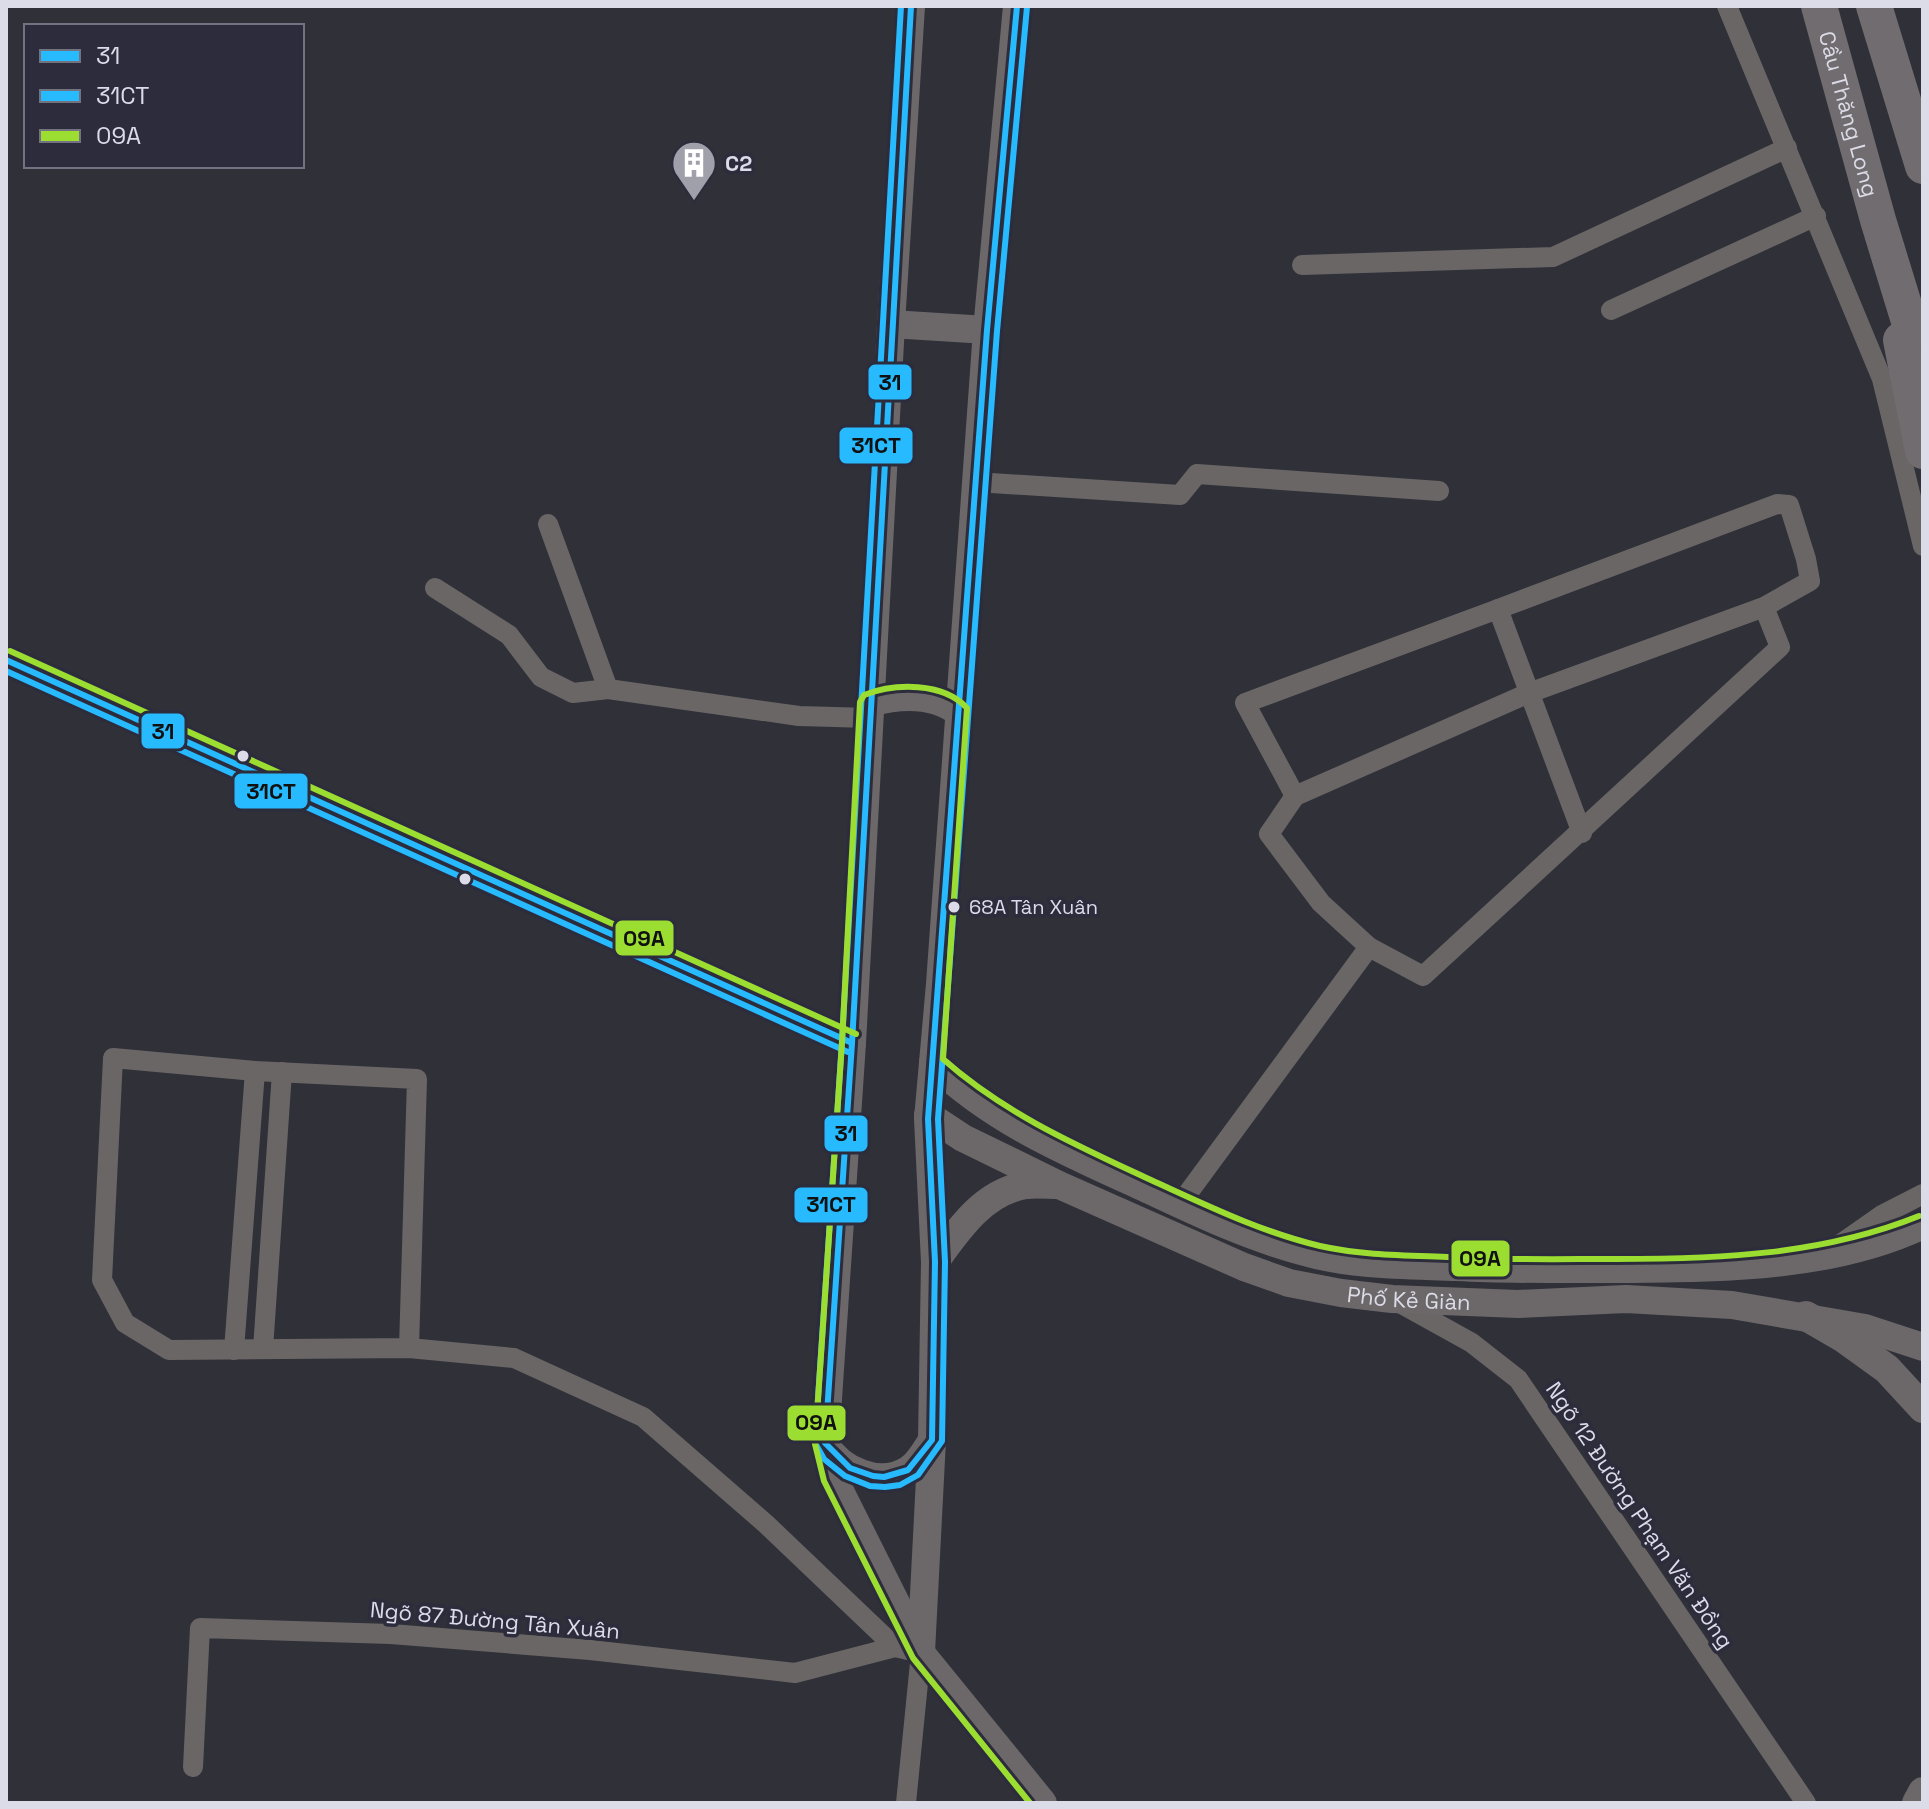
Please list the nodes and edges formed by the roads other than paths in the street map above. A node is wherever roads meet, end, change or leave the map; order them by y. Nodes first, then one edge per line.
1 (911, 6) edge
2 (1017, 6) edge
3 (1727, 6) edge
4 (1819, 6) edge
5 (1874, 6) edge
6 (1885, 41) junction
7 (1923, 129) edge
8 (1787, 148) junction
9 (1923, 166) edge
10 (1816, 216) junction
11 (1878, 220) junction
12 (1302, 265) dead end
13 (1611, 310) dead end
14 (891, 324) junction
15 (987, 330) junction
16 (1923, 367) edge
17 (1923, 451) edge
18 (976, 482) junction
19 (1439, 491) dead end
20 (548, 524) dead end
21 (1923, 546) edge
22 (435, 588) dead end
23 (1764, 607) junction
24 (1498, 609) junction
25 (6, 660) edge
26 (608, 689) junction
27 (1529, 693) junction
28 (870, 710) junction
29 (958, 712) junction
30 (1295, 796) junction
31 (1582, 833) junction
32 (1369, 947) junction
33 (852, 1043) junction
34 (933, 1063) junction
35 (255, 1071) junction
36 (282, 1072) junction
37 (928, 1115) junction
38 (1059, 1185) junction
39 (1923, 1194) edge
40 (1180, 1204) junction
41 (1923, 1225) edge
42 (1826, 1254) junction
43 (935, 1262) junction
44 (1467, 1268) junction
45 (1392, 1299) junction
46 (1467, 1302) junction
47 (1806, 1316) junction
48 (1923, 1347) edge
49 (409, 1348) junction
50 (263, 1349) junction
51 (234, 1350) junction
52 (1923, 1408) edge
53 (932, 1440) junction
54 (825, 1443) junction
55 (908, 1650) junction
56 (193, 1767) dead end
57 (1923, 1792) edge
58 (906, 1803) edge
59 (1043, 1803) edge
60 (1806, 1803) edge
61 (1917, 1803) edge

1 - 14 main road
2 - 15 main road
3 - 8 street
4 - 11 highway, Cầu Thăng Long
5 - 6 highway
6 - 7 highway
6 - 9 highway
8 - 10 street
8 - 12 street
10 - 13 street
10 - 21 street
11 - 16 highway
11 - 17 highway
14 - 15 main road
14 - 28 main road
15 - 18 main road
18 - 19 street
18 - 29 main road
20 - 26 street
22 - 26 street
23 - 24 street
23 - 27 street
23 - 31 street
24 - 27 street
24 - 30 street
25 - 33 main road
26 - 28 street
27 - 30 street
27 - 31 street
28 - 29 main road
28 - 33 main road
29 - 34 main road
30 - 32 street
31 - 32 street
32 - 40 street
33 - 54 main road
34 - 37 main road
34 - 40 main road, Phố Kẻ Giàn
35 - 36 street
35 - 51 street
35 - 51 street
36 - 49 street
36 - 50 street
37 - 38 main road, Phố Kẻ Giàn
37 - 43 main road
38 - 43 main road
38 - 45 main road, Phố Kẻ Giàn
39 - 42 street
40 - 44 main road, Phố Kẻ Giàn
41 - 42 main road, Phố Kẻ Giàn
42 - 44 main road, Phố Kẻ Giàn
43 - 53 main road
44 - 46 main road
45 - 46 main road, Phố Kẻ Giàn
45 - 60 street, Ngõ 12 Đường Phạm Văn Đồng
46 - 47 main road, Phố Kẻ Giàn
47 - 48 main road, Phố Kẻ Giàn
47 - 52 main road
49 - 50 street
49 - 55 street
50 - 51 street
53 - 54 main road
53 - 55 main road
54 - 55 main road
55 - 56 street, Ngõ 87 Đường Tân Xuân
55 - 58 street
55 - 59 main road
57 - 61 main road

